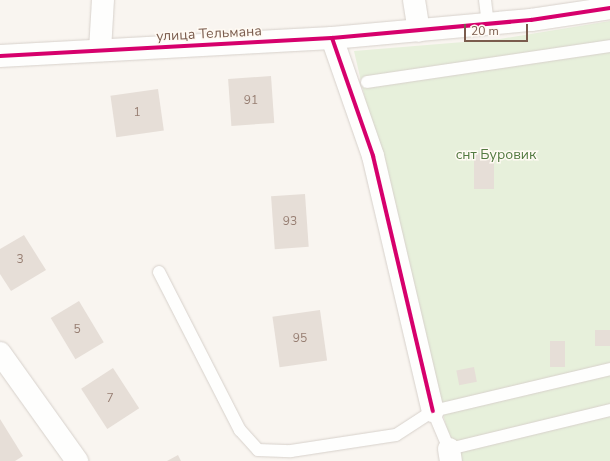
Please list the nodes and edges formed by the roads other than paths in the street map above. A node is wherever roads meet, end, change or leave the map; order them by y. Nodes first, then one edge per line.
1 (103, 0) edge
2 (414, 0) edge
3 (485, 0) edge
4 (610, 8) edge
5 (488, 24) junction
6 (419, 31) junction
7 (332, 38) junction
8 (610, 46) edge
9 (100, 50) junction
10 (0, 56) edge
11 (366, 82) dead end
12 (159, 272) dead end
13 (0, 353) edge
14 (610, 369) edge
15 (610, 410) edge
16 (433, 411) junction
17 (450, 455) edge
18 (77, 461) edge

1 - 9 street
2 - 6 street
3 - 5 lane
4 - 5 street, улица Тельмана
5 - 6 street, улица Тельмана
6 - 7 street, улица Тельмана
7 - 9 street, улица Тельмана
7 - 16 street
8 - 11 lane
9 - 10 street, улица Тельмана
12 - 16 lane
13 - 18 street
14 - 16 lane
15 - 17 lane
16 - 17 lane

